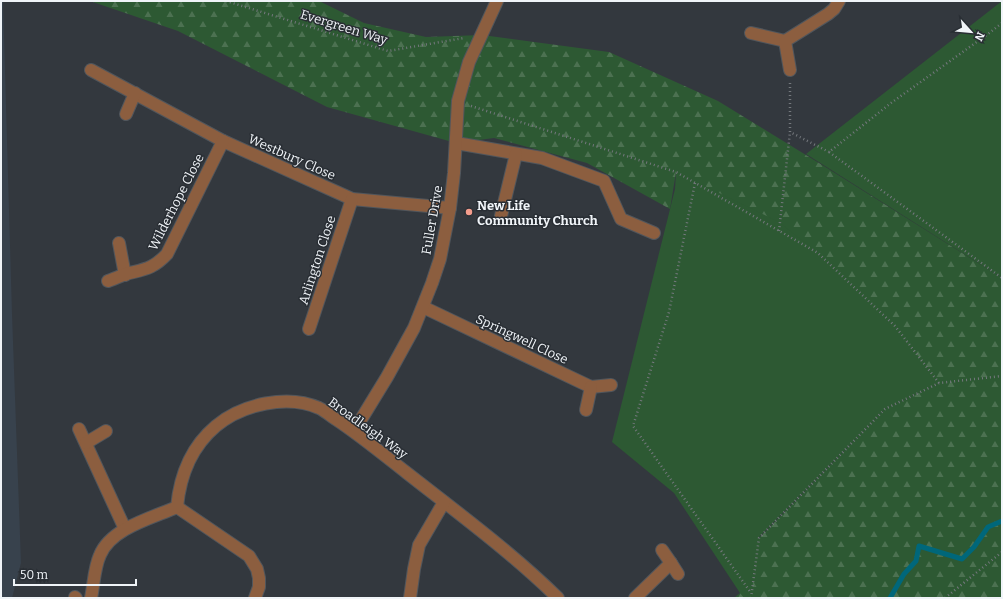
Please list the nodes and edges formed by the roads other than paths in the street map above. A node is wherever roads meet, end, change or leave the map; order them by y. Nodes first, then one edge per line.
1 (497, 1) edge
2 (839, 1) edge
3 (751, 33) dead end
4 (785, 41) junction
5 (91, 70) dead end
6 (790, 70) road end
7 (135, 93) junction
8 (126, 114) dead end
9 (223, 141) junction
10 (456, 143) junction
11 (516, 154) junction
12 (352, 199) junction
13 (450, 208) junction
14 (501, 216) dead end
15 (654, 233) dead end
16 (119, 243) dead end
17 (125, 274) junction
18 (108, 281) dead end
19 (423, 307) junction
20 (309, 330) dead end
21 (611, 385) dead end
22 (591, 387) junction
23 (586, 410) dead end
24 (79, 429) dead end
25 (106, 431) dead end
26 (354, 432) junction
27 (86, 443) junction
28 (444, 502) junction
29 (178, 507) junction
30 (125, 529) junction
31 (662, 550) dead end
32 (671, 563) junction
33 (678, 574) dead end
34 (91, 598) edge
35 (255, 598) edge
36 (410, 598) edge
37 (558, 598) edge
38 (635, 598) edge

1 - 10 street, Fuller Drive
2 - 4 street
3 - 4 street
4 - 6 street
5 - 7 street, Westbury Close
7 - 8 street
7 - 9 street, Westbury Close
9 - 12 street, Westbury Close
9 - 17 street, Wilderhope Close
10 - 11 street
10 - 13 street, Fuller Drive
11 - 14 street
11 - 15 street
12 - 13 street, Westbury Close
12 - 20 street, Arlington Close
13 - 19 street, Fuller Drive
16 - 17 street
17 - 18 street, Wilderhope Close
19 - 22 street, Springwell Close
19 - 26 street, Fuller Drive
21 - 22 street
22 - 23 street
24 - 27 street
25 - 27 street
26 - 28 street, Broadleigh Way
26 - 29 street, Broadleigh Way
27 - 30 street
28 - 36 street
28 - 37 street, Broadleigh Way
29 - 30 street
29 - 35 street
30 - 34 street
31 - 32 street
32 - 33 street
32 - 38 street

